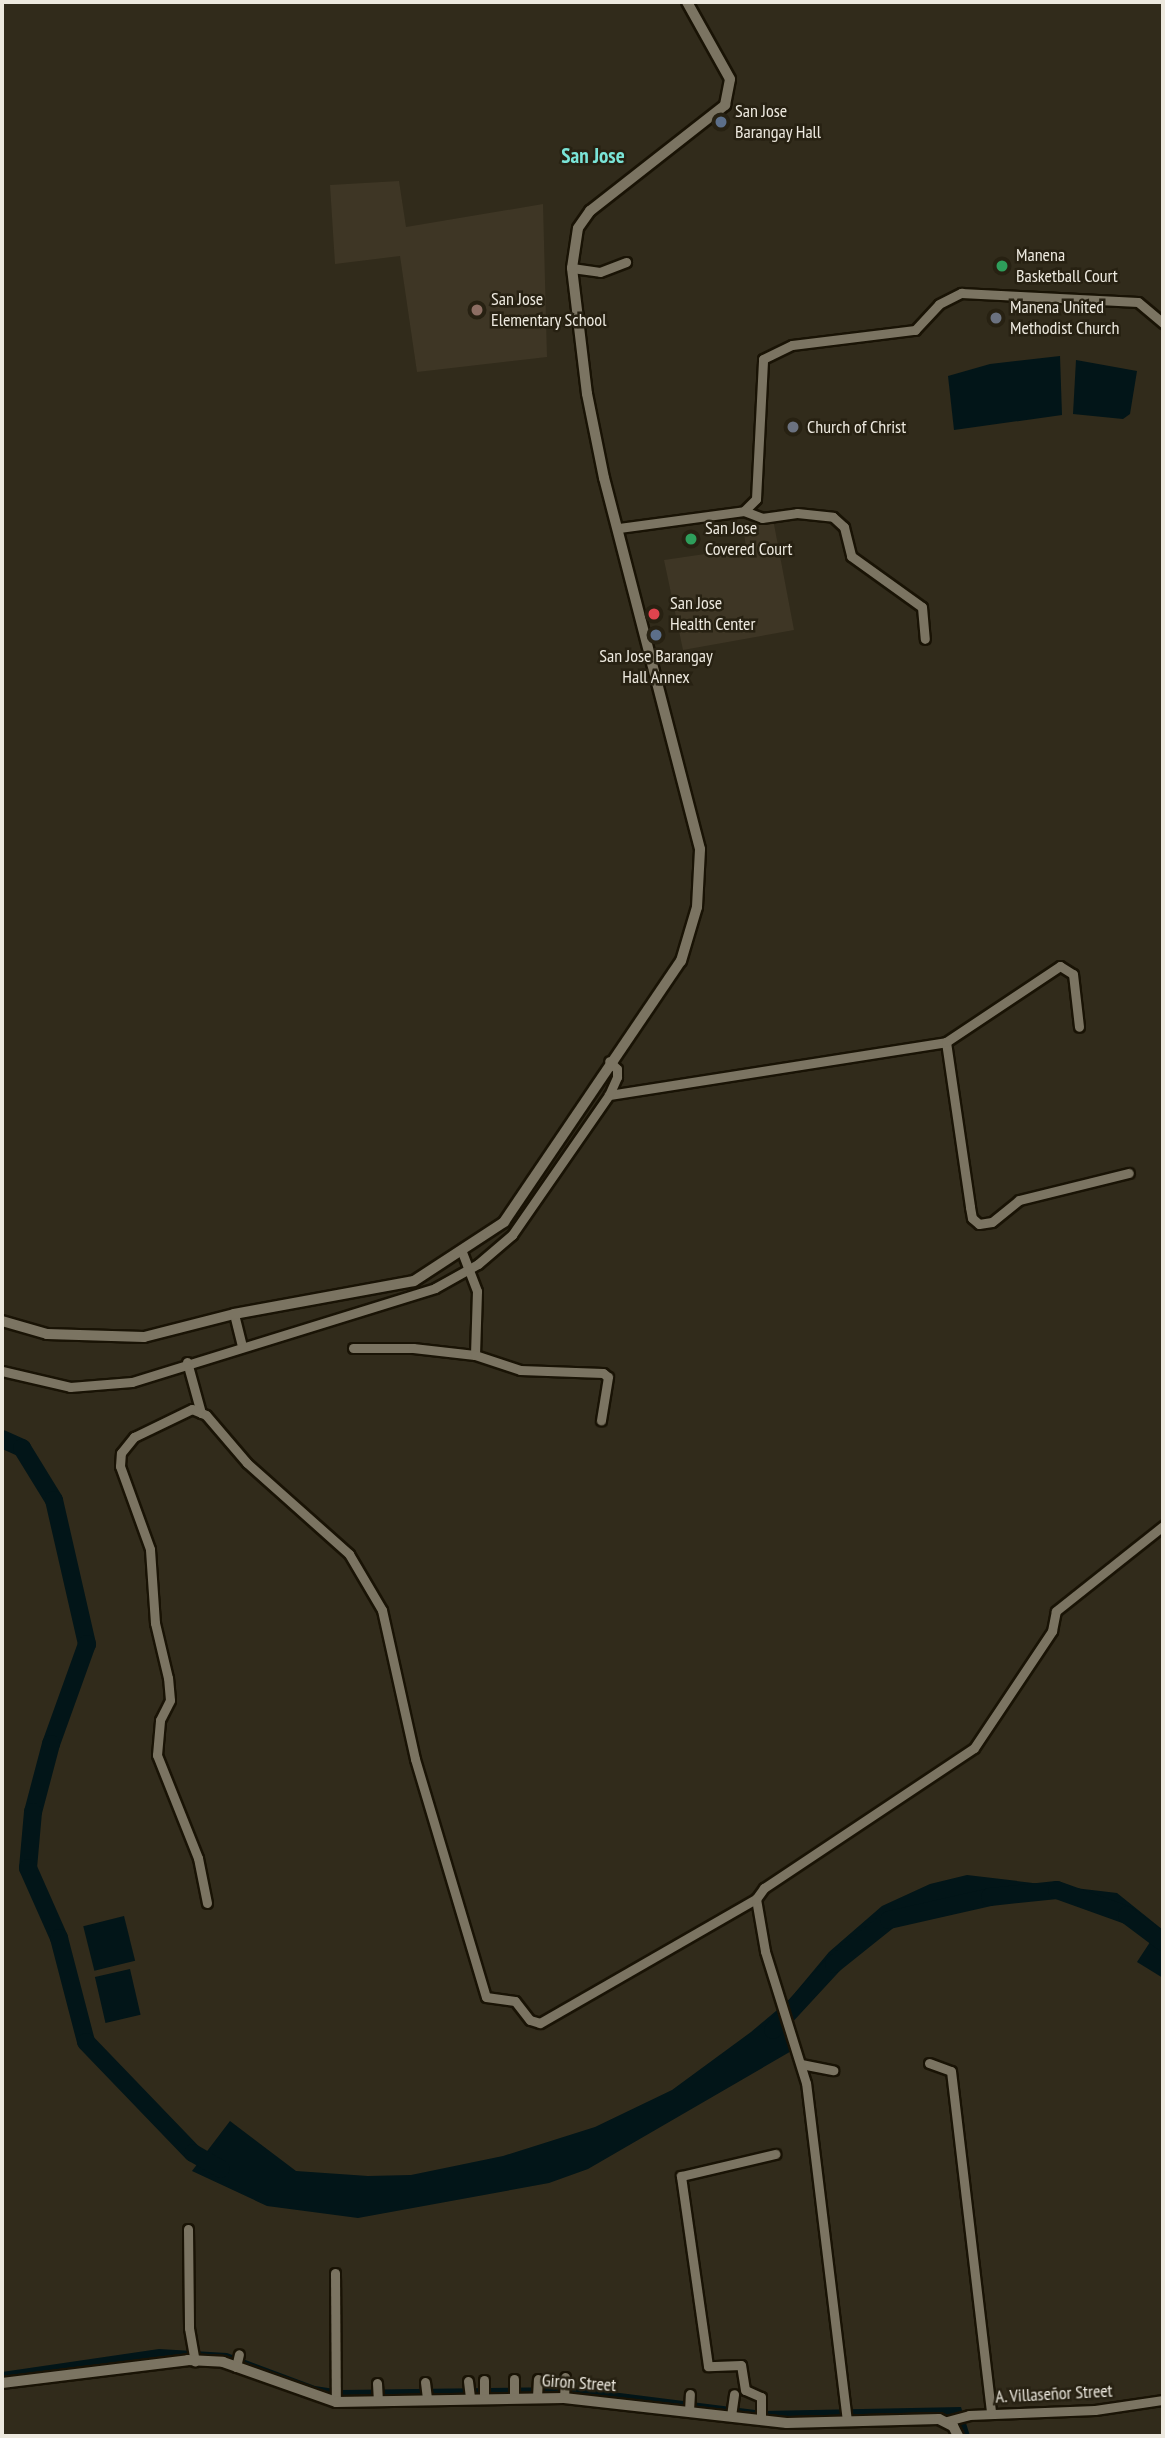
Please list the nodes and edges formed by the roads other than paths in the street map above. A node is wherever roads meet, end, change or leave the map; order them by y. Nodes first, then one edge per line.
1 (687, 2) edge
2 (626, 262) dead end
3 (572, 268) junction
4 (1163, 323) edge
5 (744, 511) junction
6 (618, 528) junction
7 (925, 639) dead end
8 (1079, 1027) dead end
9 (946, 1042) junction
10 (609, 1061) junction
11 (609, 1095) junction
12 (1129, 1173) dead end
13 (462, 1252) junction
14 (470, 1270) junction
15 (234, 1314) junction
16 (2, 1321) edge
17 (242, 1347) junction
18 (353, 1348) dead end
19 (475, 1355) junction
20 (187, 1362) junction
21 (2, 1371) edge
22 (201, 1413) junction
23 (601, 1420) dead end
24 (1163, 1526) edge
25 (756, 1899) junction
26 (207, 1903) dead end
27 (929, 2063) dead end
28 (801, 2064) junction
29 (832, 2070) dead end
30 (775, 2154) dead end
31 (188, 2229) dead end
32 (335, 2273) dead end
33 (195, 2356) junction
34 (565, 2377) dead end
35 (514, 2379) dead end
36 (538, 2379) dead end
37 (484, 2380) dead end
38 (468, 2381) dead end
39 (425, 2382) dead end
40 (2, 2383) edge
41 (377, 2383) dead end
42 (484, 2394) junction
43 (690, 2394) dead end
44 (734, 2394) dead end
45 (469, 2395) junction
46 (514, 2395) junction
47 (537, 2395) junction
48 (337, 2396) junction
49 (426, 2396) junction
50 (565, 2396) junction
51 (378, 2399) junction
52 (1163, 2400) edge
53 (689, 2409) junction
54 (732, 2414) junction
55 (991, 2414) junction
56 (761, 2415) junction
57 (847, 2415) junction
58 (952, 2420) junction
59 (958, 2436) edge

1 - 3 street
2 - 3 street
3 - 6 street
4 - 5 street
5 - 6 street
5 - 7 street
6 - 10 street
8 - 9 street
9 - 11 street
9 - 12 street
10 - 11 street
10 - 13 street
11 - 14 street
13 - 14 street
13 - 15 street
14 - 17 street
14 - 19 street
15 - 16 street
15 - 17 street
17 - 20 street
18 - 19 street
19 - 23 street
20 - 21 street
20 - 22 street
22 - 25 street
22 - 26 street
24 - 25 street
25 - 28 street
27 - 55 street
28 - 29 street
28 - 57 street
30 - 56 street
31 - 33 street
32 - 48 street
33 - 40 street, Giron Street
33 - 48 street, Giron Street
34 - 50 street
35 - 46 street
36 - 47 street
37 - 42 street
38 - 45 street
39 - 49 street
41 - 51 street
42 - 45 street, Giron Street
42 - 46 street, Giron Street
43 - 53 street
44 - 54 street
45 - 49 street, Giron Street
46 - 47 street, Giron Street
47 - 50 street, Giron Street
48 - 51 street, Giron Street
49 - 51 street, Giron Street
50 - 53 street, Giron Street
52 - 55 street, A. Villaseñor Street
53 - 54 street, Giron Street
54 - 56 street, Giron Street
55 - 58 street, A. Villaseñor Street
56 - 57 street, Giron Street
57 - 58 street, Giron Street
58 - 59 street

